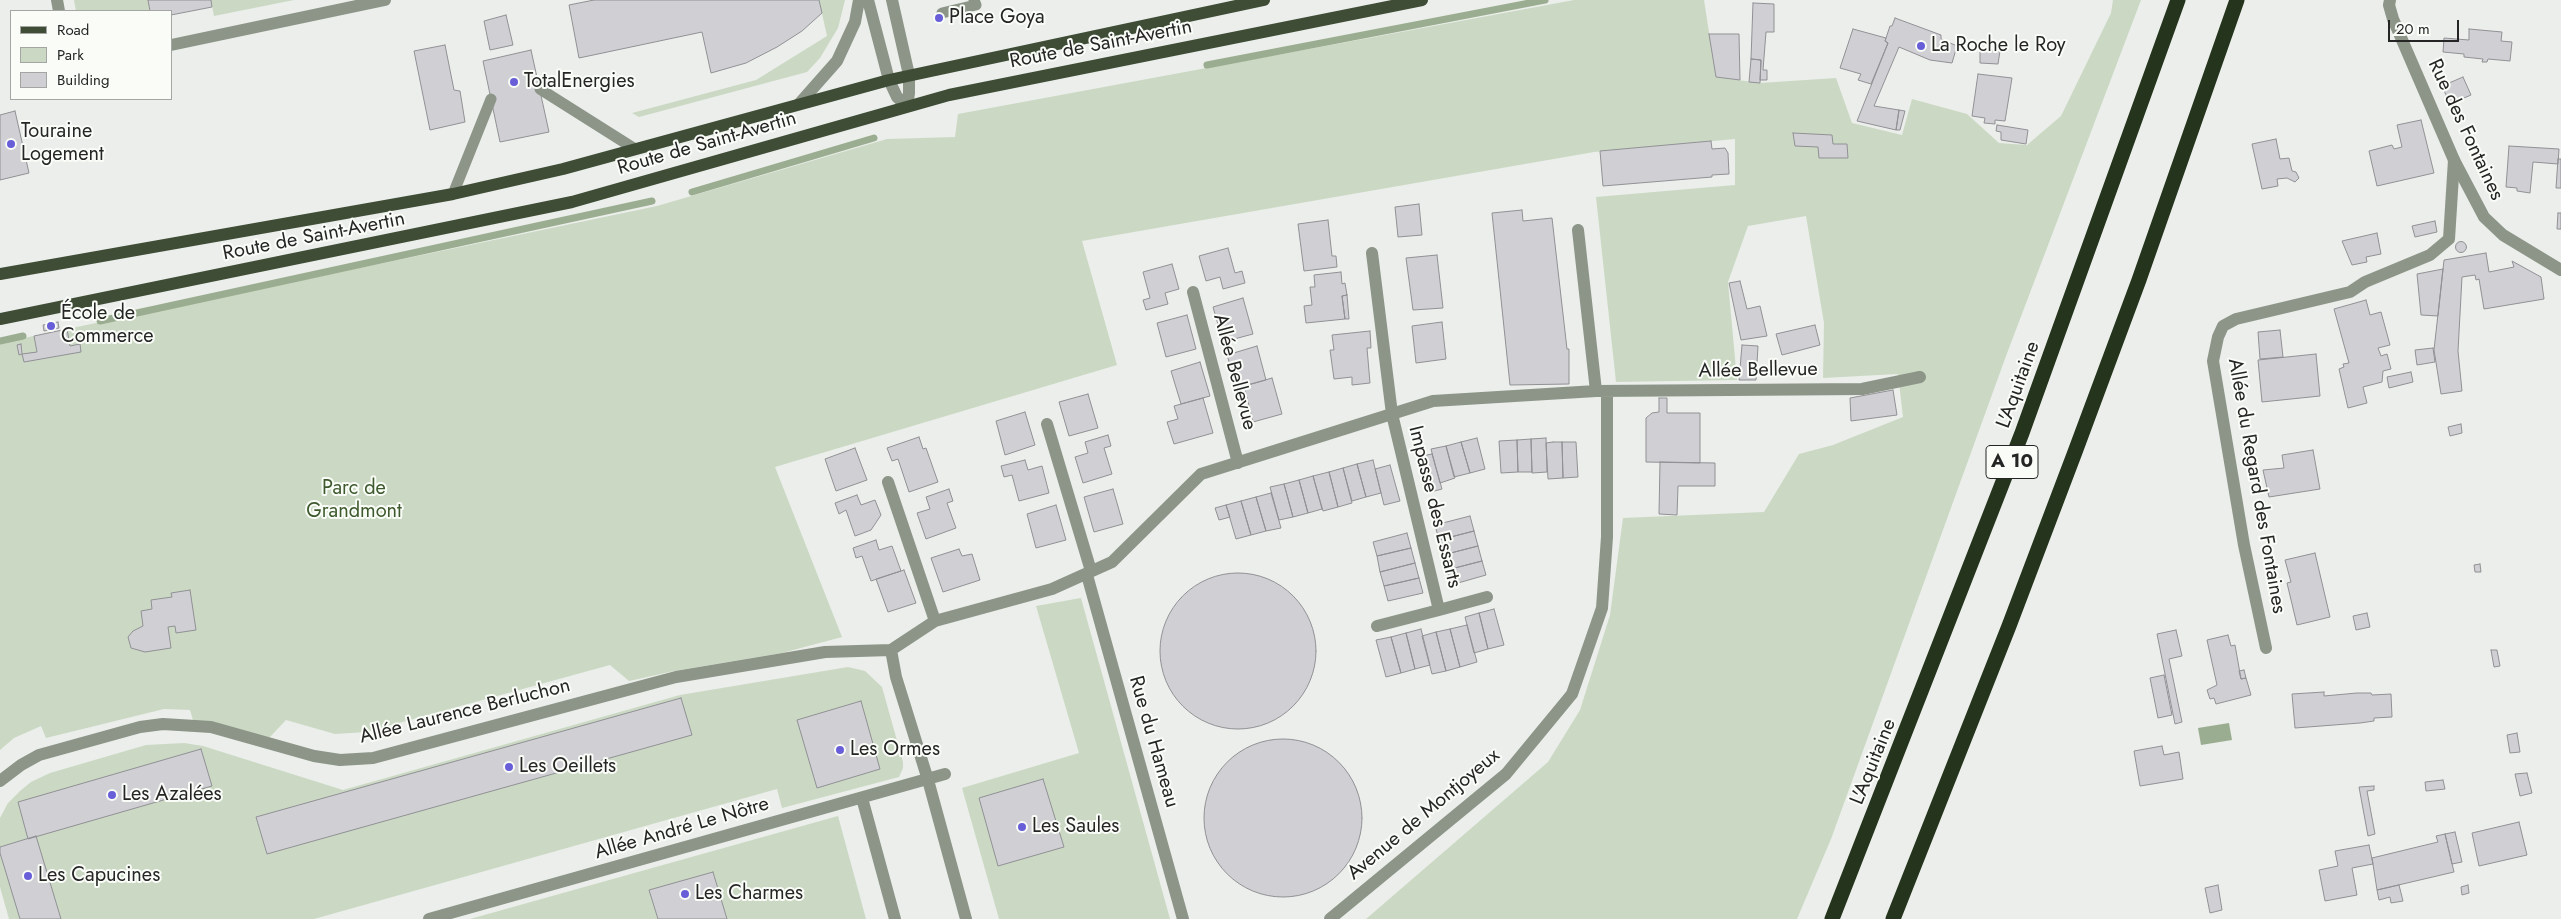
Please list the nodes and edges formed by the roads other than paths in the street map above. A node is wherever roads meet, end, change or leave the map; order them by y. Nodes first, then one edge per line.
1 (385, 0) edge
2 (859, 0) edge
3 (868, 0) edge
4 (892, 0) edge
5 (974, 0) edge
6 (1264, 0) edge
7 (1422, 0) edge
8 (2178, 0) edge
9 (2237, 0) edge
10 (2390, 0) edge
11 (942, 13) dead end
12 (172, 46) edge
13 (908, 75) junction
14 (889, 80) junction
15 (540, 89) dead end
16 (491, 99) dead end
17 (799, 104) junction
18 (907, 106) junction
19 (635, 149) junction
20 (2454, 160) junction
21 (453, 194) junction
22 (1578, 230) dead end
23 (1372, 253) dead end
24 (2561, 270) edge
25 (0, 274) edge
26 (1193, 292) dead end
27 (0, 318) edge
28 (1920, 377) dead end
29 (1601, 392) junction
30 (1392, 414) junction
31 (1047, 424) dead end
32 (1238, 463) junction
33 (888, 482) dead end
34 (1089, 573) junction
35 (1487, 597) dead end
36 (1439, 610) junction
37 (936, 621) junction
38 (1377, 626) dead end
39 (2266, 648) dead end
40 (891, 650) junction
41 (945, 774) dead end
42 (928, 780) junction
43 (0, 781) edge
44 (862, 798) junction
45 (428, 919) edge
46 (894, 919) edge
47 (966, 919) edge
48 (1183, 919) edge
49 (1330, 919) edge
50 (1832, 919) edge
51 (1893, 919) edge

1 - 12 street
2 - 17 street
3 - 14 street
4 - 13 street
5 - 11 lane
6 - 13 main road, Route de Saint-Avertin
7 - 18 main road, Route de Saint-Avertin
8 - 50 highway, L'Aquitaine / A 10
9 - 51 highway, A 10
10 - 20 street, Rue des Fontaines
13 - 14 main road, Route de Saint-Avertin
13 - 18 street
14 - 17 main road, Route de Saint-Avertin
14 - 18 street
15 - 19 lane
16 - 21 lane
17 - 19 main road, Route de Saint-Avertin
18 - 27 main road, Route de Saint-Avertin
19 - 21 main road, Route de Saint-Avertin
20 - 24 street, Rue des Fontaines
20 - 39 street, Allée du Regard des Fontaines
21 - 25 main road, Route de Saint-Avertin
22 - 29 street
23 - 30 street
26 - 32 street, Allée Bellevue
28 - 29 street, Allée Bellevue
29 - 30 street, Allée Bellevue
29 - 49 street, Avenue de Montjoyeux
30 - 32 street, Allée Bellevue
30 - 36 street, Impasse des Essarts
31 - 34 street
32 - 34 street, Allée Bellevue
33 - 37 street
34 - 37 street, Allée Bellevue
34 - 48 street, Rue du Hameau
35 - 36 street, Impasse des Essarts
36 - 38 street, Impasse des Essarts
37 - 40 street, Allée Bellevue
40 - 42 street
40 - 43 street, Allée Laurence Berluchon
41 - 42 street, Allée André Le Nôtre
42 - 44 street, Allée André Le Nôtre
42 - 47 street
44 - 45 street, Allée André Le Nôtre
44 - 46 street

